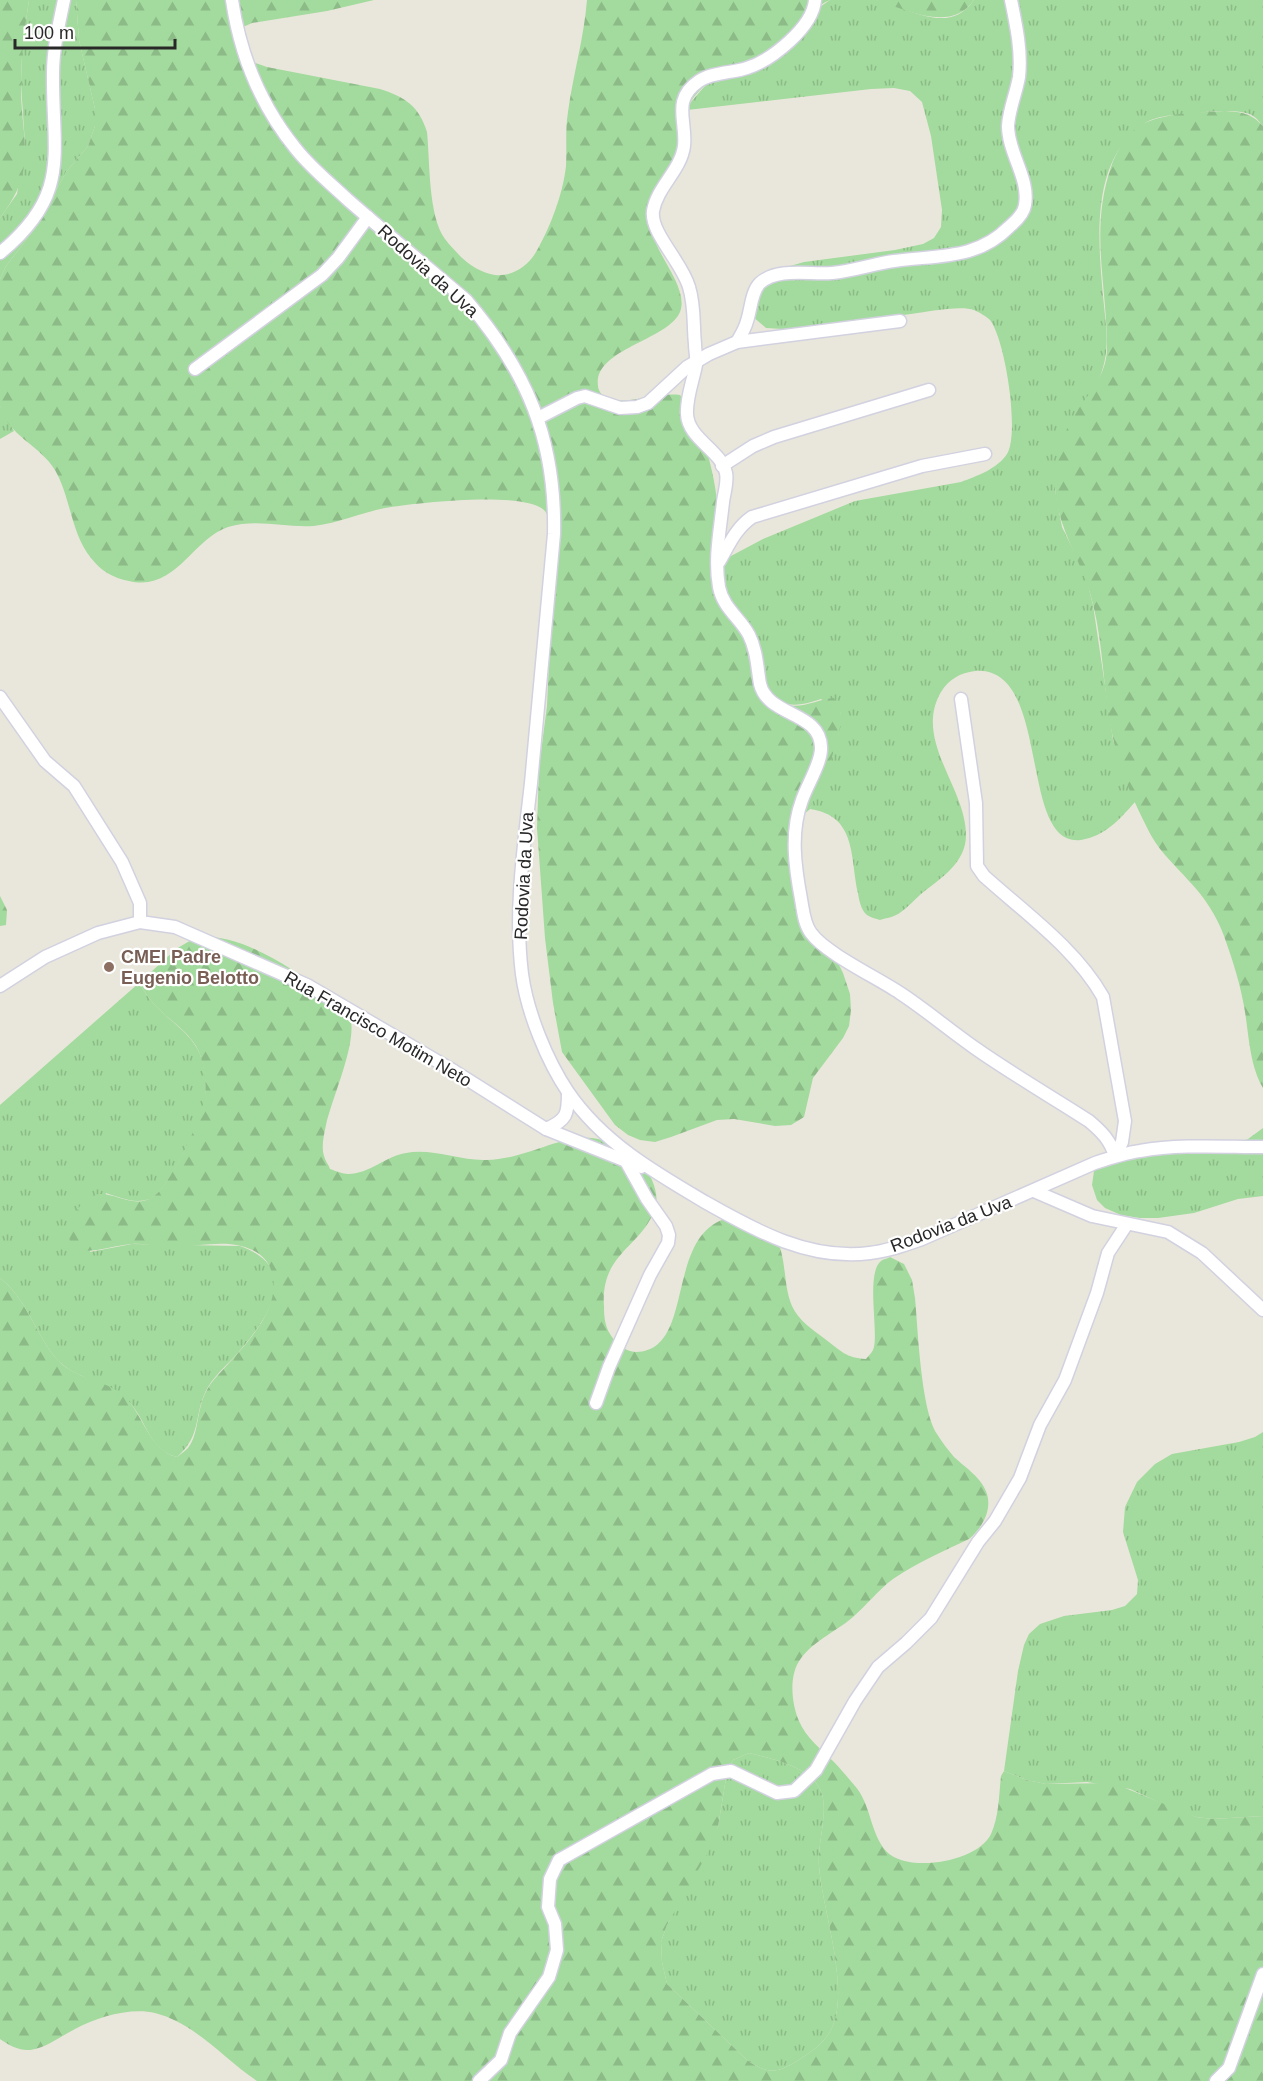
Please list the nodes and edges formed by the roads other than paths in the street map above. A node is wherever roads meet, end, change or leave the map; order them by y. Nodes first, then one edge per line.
1 (64, 0) edge
2 (232, 0) edge
3 (815, 0) edge
4 (1011, 0) edge
5 (368, 217) junction
6 (0, 253) edge
7 (900, 321) dead end
8 (737, 342) junction
9 (697, 361) junction
10 (195, 369) dead end
11 (928, 390) dead end
12 (538, 418) junction
13 (985, 454) dead end
14 (722, 466) junction
15 (717, 565) junction
16 (0, 697) edge
17 (961, 699) dead end
18 (140, 922) junction
19 (0, 986) edge
20 (568, 1092) junction
21 (546, 1129) junction
22 (1263, 1147) edge
23 (1115, 1156) junction
24 (627, 1163) junction
25 (653, 1171) junction
26 (1034, 1191) junction
27 (1127, 1224) junction
28 (1263, 1310) edge
29 (596, 1403) dead end
30 (1263, 1974) edge
31 (479, 2081) edge
32 (1216, 2081) edge

1 - 6 street
2 - 5 street, Rodovia da Uva
3 - 9 street
4 - 8 street
5 - 10 street
5 - 12 street, Rodovia da Uva
7 - 8 street
8 - 9 street
9 - 12 street
9 - 14 street
11 - 14 street
12 - 20 street, Rodovia da Uva
13 - 15 street
14 - 15 street
15 - 23 street
16 - 18 street
17 - 23 street
18 - 19 street, Rua Francisco Motim Neto
18 - 21 street, Rua Francisco Motim Neto
20 - 21 street
20 - 25 street, Rodovia da Uva
21 - 24 street, Rua Francisco Motim Neto
22 - 23 street, Rodovia da Uva
23 - 26 street, Rodovia da Uva
24 - 25 street, Rua Francisco Motim Neto
24 - 29 street
25 - 26 street, Rodovia da Uva
26 - 27 street
27 - 28 street
27 - 31 street
30 - 32 street

